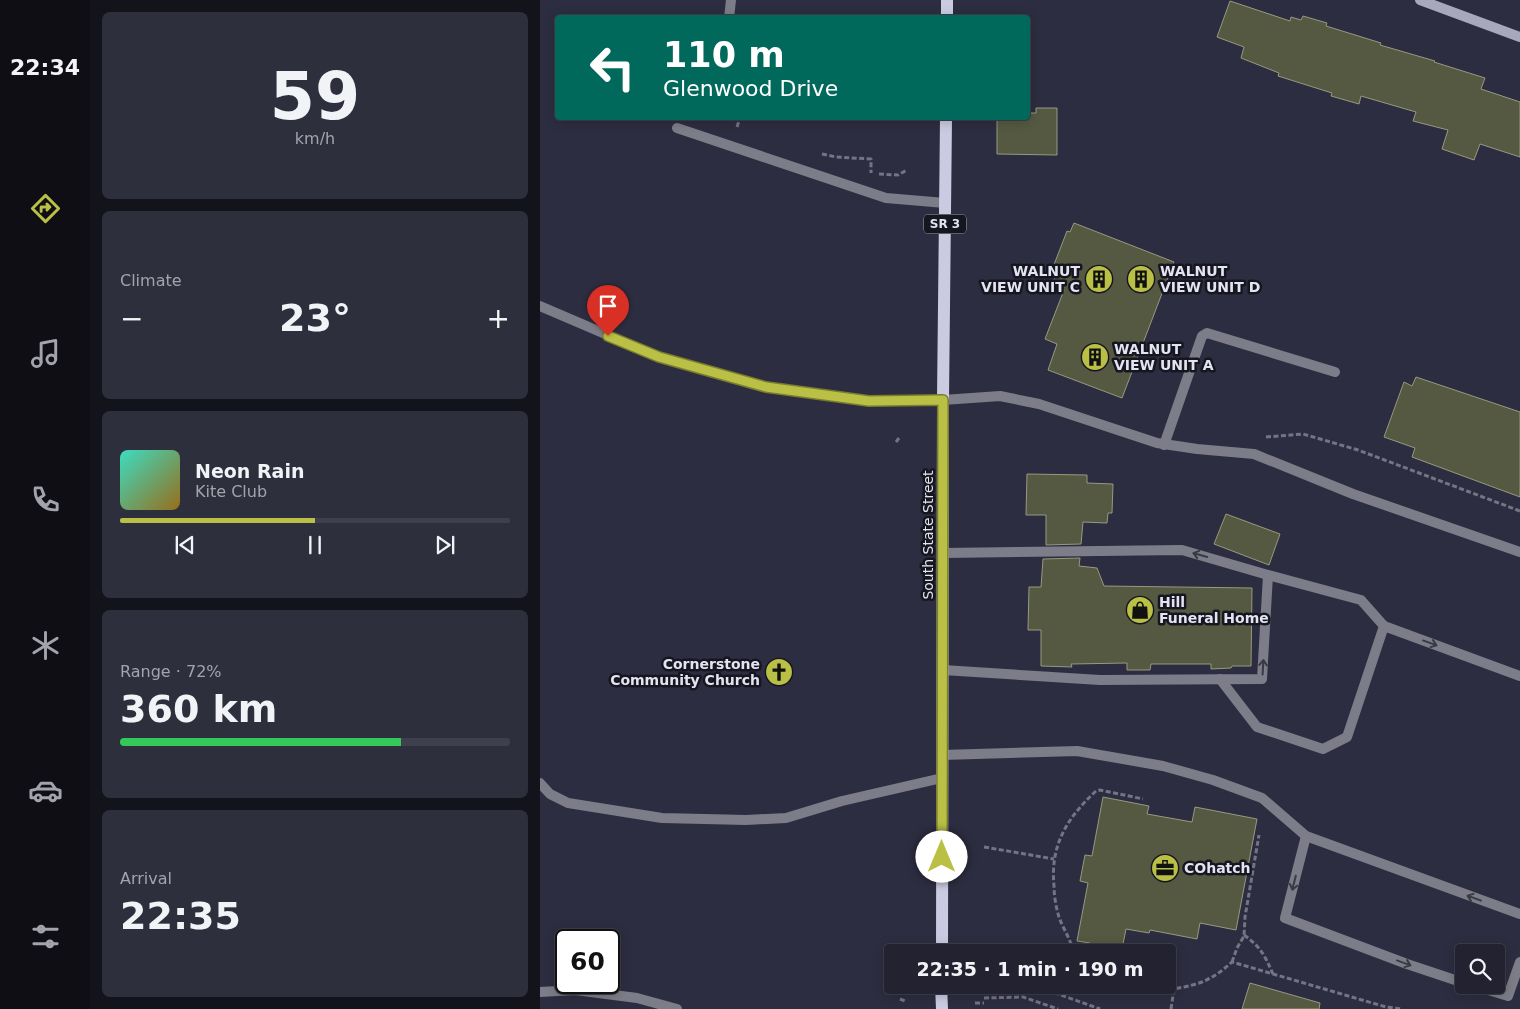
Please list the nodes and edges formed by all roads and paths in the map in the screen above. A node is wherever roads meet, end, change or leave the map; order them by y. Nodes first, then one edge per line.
1 (730, 0) edge
2 (947, 0) edge
3 (1420, 0) edge
4 (729, 15) edge
5 (947, 15) edge
6 (1520, 37) edge
7 (946, 120) edge
8 (677, 128) dead end
9 (816, 157) dead end
10 (871, 173) dead end
11 (945, 203) junction
12 (540, 306) edge
13 (1335, 372) dead end
14 (943, 400) junction
15 (1265, 437) dead end
16 (899, 438) dead end
17 (896, 442) dead end
18 (1164, 445) junction
19 (1520, 511) edge
20 (1520, 552) edge
21 (943, 553) junction
22 (1268, 575) junction
23 (1384, 626) junction
24 (943, 670) junction
25 (1520, 676) edge
26 (1220, 679) junction
27 (942, 755) junction
28 (942, 778) junction
29 (540, 783) edge
30 (1143, 798) dead end
31 (1259, 835) dead end
32 (1306, 836) junction
33 (984, 846) dead end
34 (1054, 859) junction
35 (1520, 914) edge
36 (1243, 935) junction
37 (942, 944) edge
38 (1072, 944) edge
39 (1232, 962) junction
40 (1520, 962) edge
41 (1273, 974) junction
42 (1455, 979) edge
43 (1176, 989) edge
44 (540, 992) edge
45 (941, 994) edge
46 (1058, 994) edge
47 (1173, 994) edge
48 (1501, 994) edge
49 (984, 998) dead end
50 (900, 999) dead end
51 (905, 1001) dead end
52 (976, 1003) dead end
53 (984, 1003) dead end
54 (677, 1009) edge
55 (942, 1009) edge
56 (1058, 1009) edge
57 (1100, 1009) edge
58 (1171, 1009) edge
59 (1402, 1009) edge

1 - 4 street
2 - 5 main road
3 - 6 main road
7 - 11 main road, South State Street / SR 3
8 - 11 street
9 - 10 path
11 - 14 main road, South State Street / SR 3
12 - 14 street
13 - 18 street
14 - 18 street
14 - 21 main road, South State Street / SR 3
15 - 19 path
16 - 17 path
18 - 20 street
22 -> 21 street
21 - 24 main road, South State Street / SR 3
22 - 23 street
26 -> 22 street
23 -> 25 street
23 - 26 street
24 - 26 street
24 - 27 main road, South State Street / SR 3
27 - 28 main road, South State Street / SR 3
27 - 32 street
28 - 29 street
28 - 37 main road, South State Street / SR 3
30 - 34 path
31 - 36 path
35 -> 32 street
32 -> 42 street
33 - 34 path
34 - 38 path
36 - 39 path
36 - 41 path
39 - 41 path
39 - 43 path
40 - 48 street
41 - 59 path
44 - 54 street
45 - 55 main road
46 - 57 path
47 - 58 path
49 - 56 path
50 - 51 path
52 - 53 path

